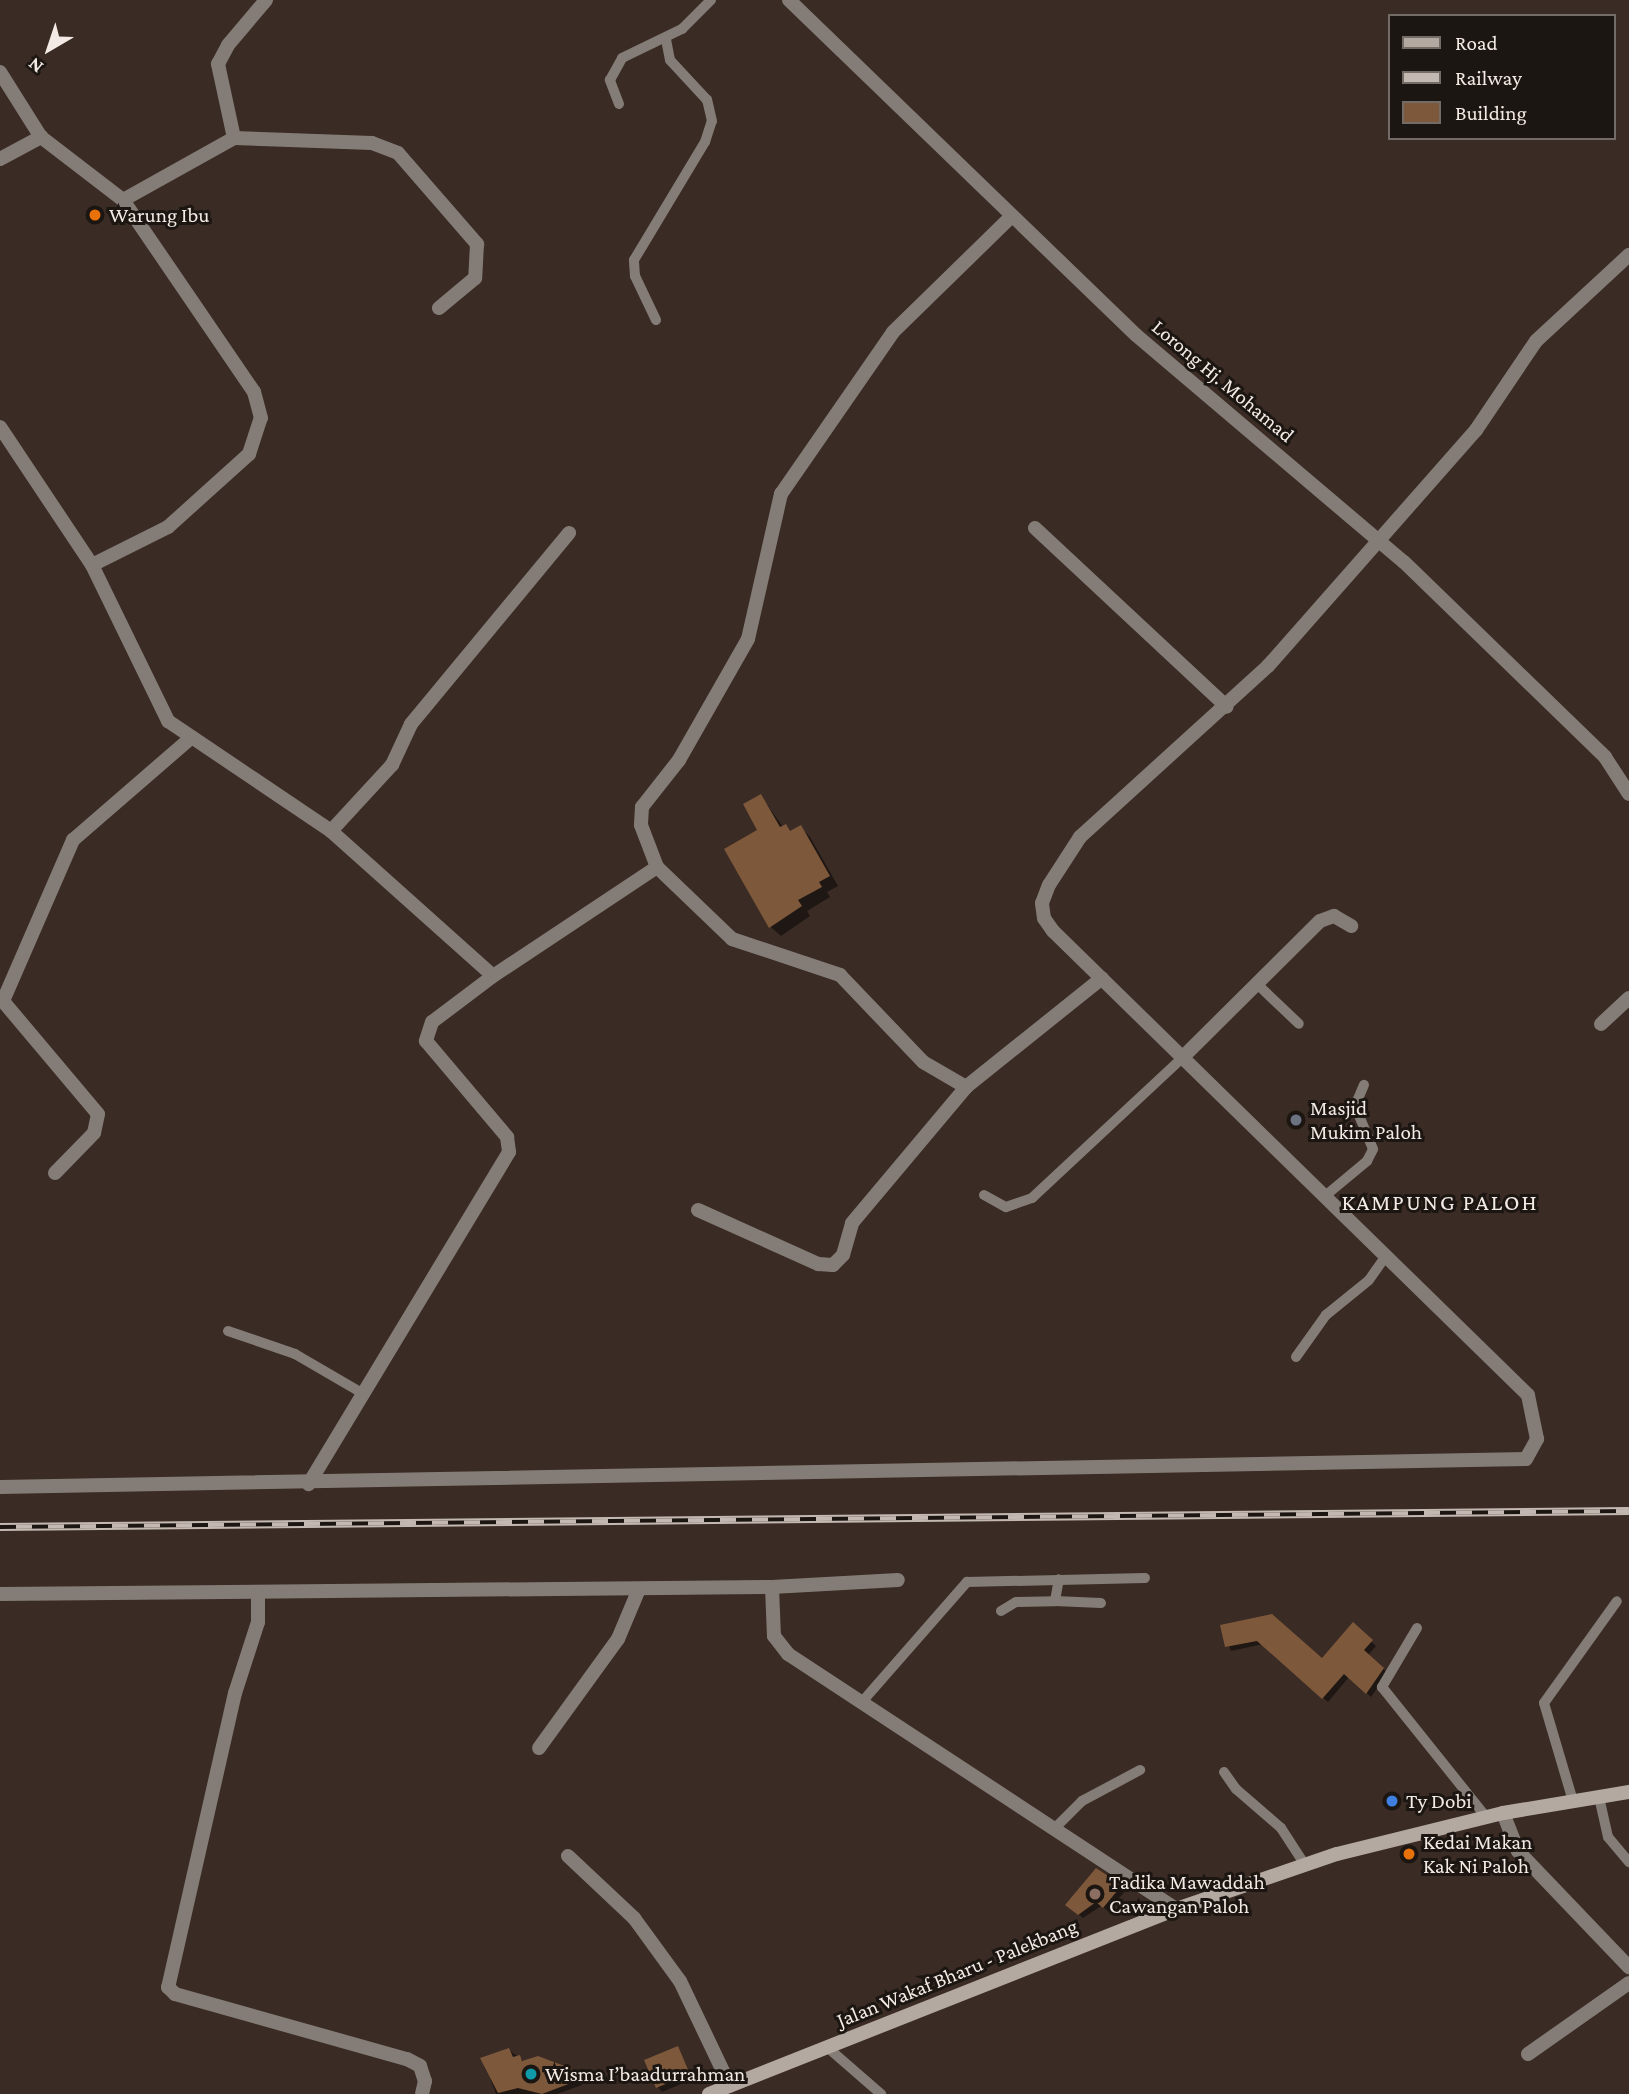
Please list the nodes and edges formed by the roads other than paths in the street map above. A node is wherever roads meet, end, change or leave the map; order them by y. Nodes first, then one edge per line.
1 (267, 0) edge
2 (711, 0) edge
3 (789, 0) edge
4 (666, 40) junction
5 (0, 72) edge
6 (619, 104) dead end
7 (41, 137) junction
8 (234, 138) junction
9 (0, 159) edge
10 (122, 200) junction
11 (1012, 216) junction
12 (1629, 255) edge
13 (439, 308) dead end
14 (656, 320) dead end
15 (0, 427) edge
16 (1035, 528) dead end
17 (569, 533) dead end
18 (1377, 539) junction
19 (92, 565) junction
20 (1227, 706) junction
21 (192, 737) junction
22 (1629, 794) edge
23 (331, 831) junction
24 (657, 867) junction
25 (1351, 926) dead end
26 (493, 976) junction
27 (1102, 978) junction
28 (1256, 983) junction
29 (1629, 998) edge
30 (1, 1002) edge
31 (1299, 1024) dead end
32 (1601, 1024) dead end
33 (1183, 1057) junction
34 (1364, 1085) dead end
35 (966, 1087) junction
36 (55, 1173) dead end
37 (985, 1195) dead end
38 (1325, 1196) junction
39 (698, 1210) dead end
40 (1386, 1256) junction
41 (228, 1331) dead end
42 (1296, 1357) dead end
43 (362, 1393) junction
44 (309, 1484) junction
45 (0, 1488) edge
46 (1145, 1578) dead end
47 (1059, 1579) junction
48 (898, 1580) dead end
49 (772, 1587) junction
50 (639, 1589) junction
51 (0, 1594) edge
52 (258, 1594) junction
53 (1055, 1601) junction
54 (1617, 1601) dead end
55 (1101, 1603) dead end
56 (1001, 1611) dead end
57 (1417, 1628) dead end
58 (861, 1703) junction
59 (539, 1748) dead end
60 (1140, 1770) dead end
61 (1224, 1772) dead end
62 (1629, 1792) edge
63 (1599, 1797) junction
64 (1573, 1801) junction
65 (1503, 1813) junction
66 (1486, 1817) junction
67 (1054, 1829) junction
68 (568, 1856) dead end
69 (1629, 1862) edge
70 (1305, 1865) junction
71 (1176, 1909) junction
72 (1629, 1968) edge
73 (1629, 1983) edge
74 (827, 2047) junction
75 (1528, 2054) dead end
76 (730, 2086) junction
77 (422, 2094) edge
78 (709, 2094) edge
79 (881, 2094) edge

1 - 8 street
2 - 4 lane
3 - 11 street, Lorong Hj. Mohamad
4 - 6 lane
4 - 14 lane
5 - 7 street
7 - 9 street
7 - 10 street
8 - 10 street
8 - 13 street
10 - 19 street
11 - 18 street, Lorong Hj. Mohamad
11 - 24 street
12 - 18 street
15 - 19 street
16 - 20 street
17 - 23 street
18 - 20 street
18 - 22 street, Lorong Hj. Mohamad
19 - 21 street
20 - 27 street
21 - 23 street
21 - 30 street
23 - 26 street
24 - 26 street
24 - 35 street
25 - 28 street
26 - 43 street
27 - 33 street
27 - 35 street
28 - 31 lane
28 - 33 street
29 - 32 street
30 - 36 street
33 - 37 lane
33 - 38 street
34 - 38 lane
35 - 39 street
38 - 40 street
40 - 42 lane
40 - 44 street
41 - 43 lane
43 - 44 street
44 - 45 street
46 - 47 lane
47 - 53 lane
47 - 58 lane
48 - 49 street
49 - 50 street
49 - 58 street
50 - 52 street
50 - 59 street
51 - 52 street
52 - 77 street
53 - 55 lane
53 - 56 lane
54 - 64 lane
57 - 66 lane
58 - 67 street
60 - 67 lane
61 - 70 lane
62 - 63 main road, Jalan Wakaf Bharu - Palekbang
63 - 64 main road, Jalan Wakaf Bharu - Palekbang
63 - 69 lane
64 - 65 main road, Jalan Wakaf Bharu - Palekbang
65 - 66 main road, Jalan Wakaf Bharu - Palekbang
65 - 72 street
66 - 70 main road, Jalan Wakaf Bharu - Palekbang
67 - 71 street
68 - 76 street
70 - 71 main road, Jalan Wakaf Bharu - Palekbang
71 - 74 main road, Jalan Wakaf Bharu - Palekbang
73 - 75 street
74 - 76 main road, Jalan Wakaf Bharu - Palekbang
74 - 79 lane
76 - 78 main road, Jalan Wakaf Bharu - Palekbang

